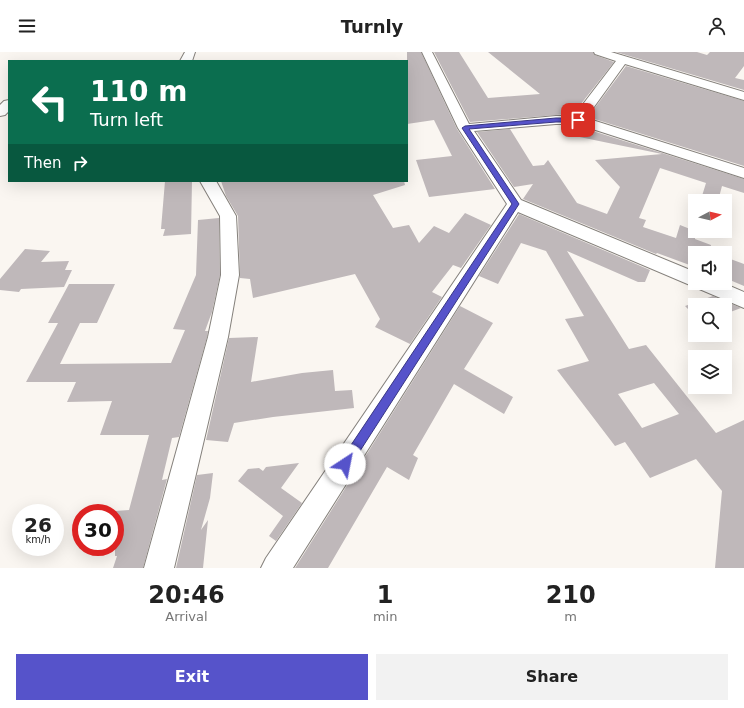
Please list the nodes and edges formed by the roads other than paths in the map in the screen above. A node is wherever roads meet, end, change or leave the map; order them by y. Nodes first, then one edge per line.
1 (427, 52) edge
2 (599, 52) edge
3 (623, 59) junction
4 (744, 96) edge
5 (8, 105) edge
6 (0, 112) edge
7 (578, 120) junction
8 (465, 128) junction
9 (744, 173) edge
10 (209, 182) edge
11 (515, 204) junction
12 (688, 277) edge
13 (720, 290) edge
14 (744, 300) edge
15 (159, 568) edge
16 (276, 568) edge

1 - 8 street
2 - 3 street
3 - 4 street
3 - 7 street
5 - 6 street
7 - 8 street
7 - 9 street
8 - 11 street
10 - 15 street
11 - 12 street
11 - 16 street
13 - 14 street

